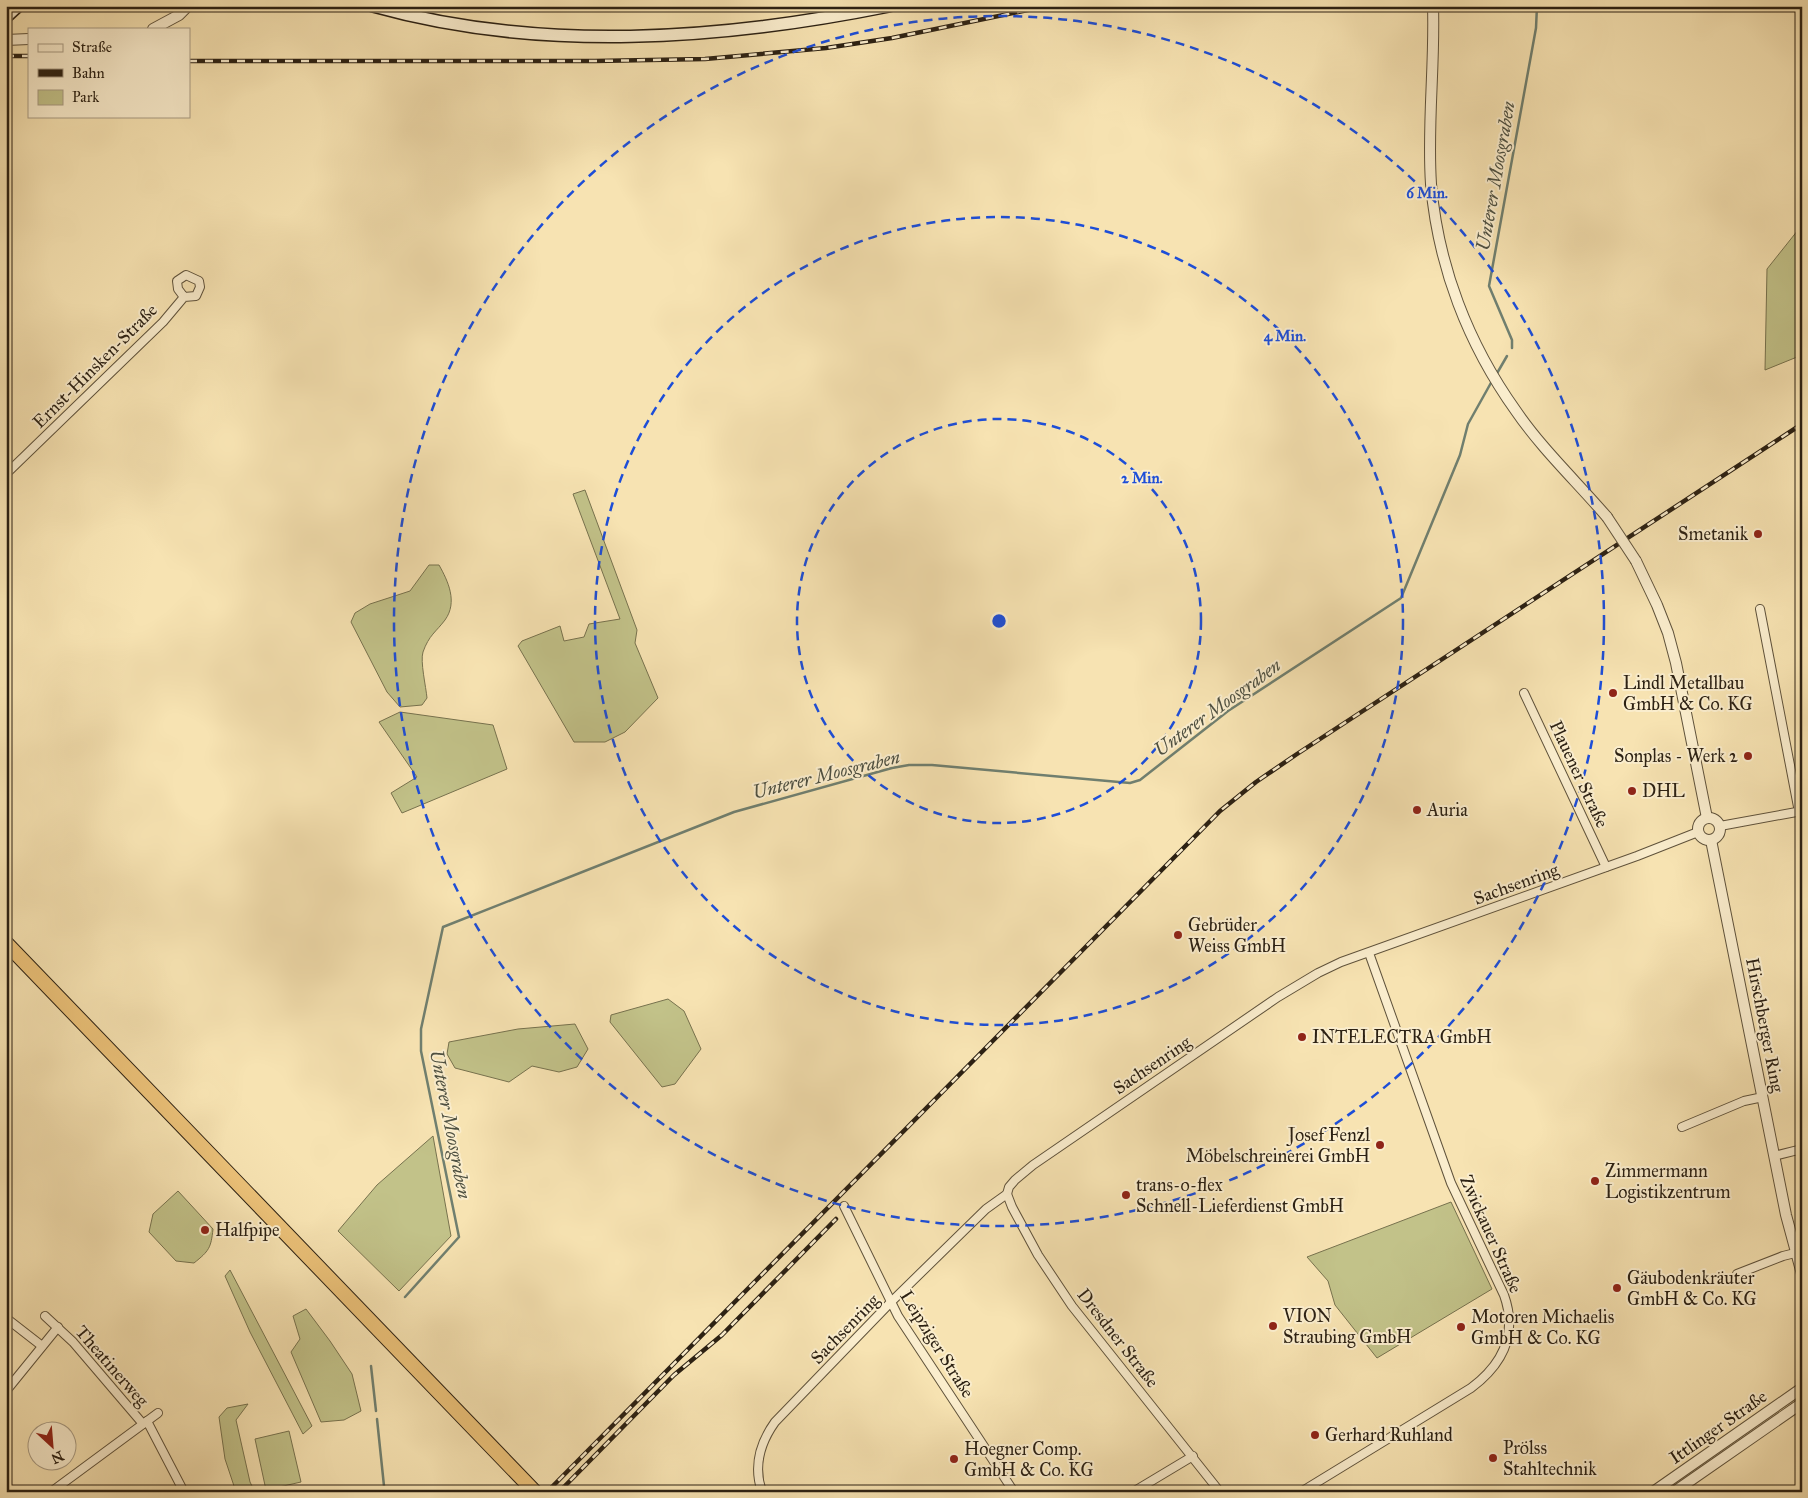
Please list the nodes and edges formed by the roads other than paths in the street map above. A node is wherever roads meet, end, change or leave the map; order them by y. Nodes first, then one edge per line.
1 (18, 6) edge
2 (188, 6) edge
3 (373, 6) edge
4 (889, 6) edge
5 (1433, 6) edge
6 (6, 17) edge
7 (155, 28) edge
8 (28, 39) edge
9 (6, 40) edge
10 (184, 297) junction
11 (6, 474) edge
12 (1760, 609) dead end
13 (1524, 693) dead end
14 (1801, 812) edge
15 (1707, 818) junction
16 (1720, 826) junction
17 (1698, 832) junction
18 (1711, 840) junction
19 (1606, 867) junction
20 (6, 943) edge
21 (1369, 953) junction
22 (1763, 1097) junction
23 (1682, 1127) dead end
24 (1802, 1149) edge
25 (1774, 1156) junction
26 (1007, 1194) junction
27 (844, 1206) dead end
28 (1795, 1253) junction
29 (1737, 1274) dead end
30 (1802, 1274) edge
31 (891, 1302) junction
32 (45, 1316) dead end
33 (6, 1318) edge
34 (58, 1327) junction
35 (42, 1346) junction
36 (1802, 1388) edge
37 (6, 1391) edge
38 (1802, 1403) edge
39 (158, 1413) dead end
40 (145, 1423) junction
41 (1193, 1456) junction
42 (51, 1492) edge
43 (184, 1492) edge
44 (535, 1492) edge
45 (762, 1492) edge
46 (1014, 1492) edge
47 (1133, 1492) edge
48 (1220, 1492) edge
49 (1302, 1492) edge
50 (1653, 1492) edge
51 (1674, 1492) edge

1 - 6 main road
2 - 7 street
3 - 4 main road
5 - 15 street, bridge
8 - 9 street
10 - 10 street, Ernst-Hinsken-Straße
10 - 11 street, Ernst-Hinsken-Straße
12 - 14 street
13 - 19 street, Plauener Straße
14 - 16 street
15 - 16 street
15 - 17 street
16 - 18 street
17 - 18 street
17 - 19 street, Sachsenring
18 - 22 street, Hirschberger Ring
19 - 21 street, Sachsenring
20 - 44 highway
21 - 26 street, Sachsenring
21 - 49 street, Zwickauer Straße
22 - 23 street
22 - 25 street, Hirschberger Ring
24 - 25 street
25 - 28 street, Hirschberger Ring
26 - 31 street, Sachsenring
26 - 41 street, Dresdner Straße
27 - 31 street, Leipziger Straße
28 - 29 street
28 - 30 street, Hirschberger Ring
31 - 45 street, Sachsenring
31 - 46 street, Leipziger Straße
32 - 34 street, Theatinerweg
33 - 35 street
34 - 35 street, Theatinerweg
34 - 40 street, Theatinerweg
35 - 37 street, Theatinerweg
36 - 50 street, Ittlinger Straße
38 - 51 street, Ittlinger Straße
39 - 40 street
40 - 42 street
40 - 43 street, Theatinerweg
41 - 47 street
41 - 48 street, Dresdner Straße

